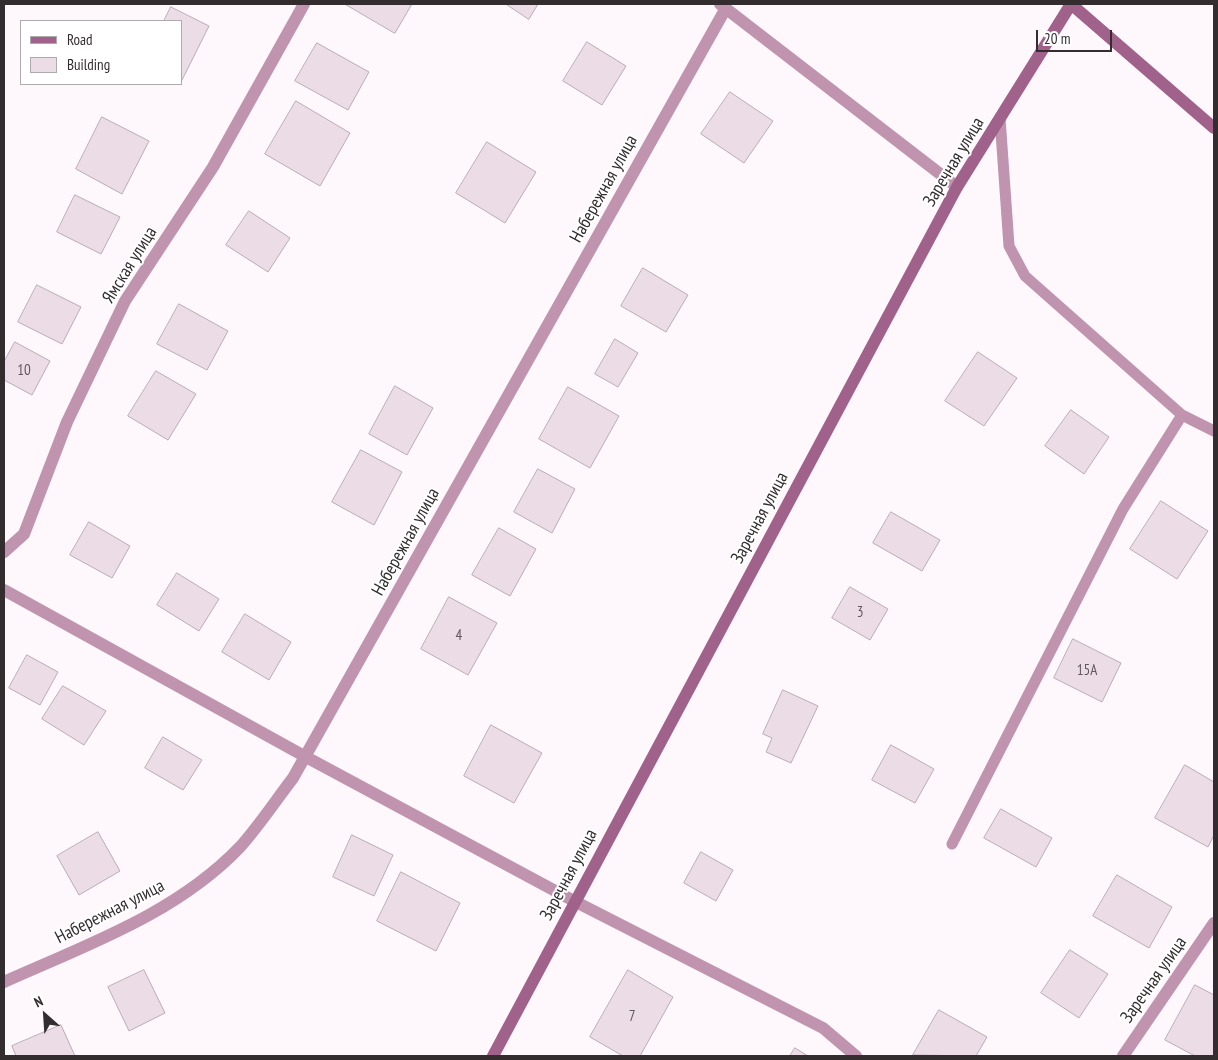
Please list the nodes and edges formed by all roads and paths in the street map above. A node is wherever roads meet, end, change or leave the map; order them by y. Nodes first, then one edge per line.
1 (304, 4) edge
2 (1071, 4) edge
3 (723, 6) edge
4 (1000, 118) junction
5 (1214, 128) edge
6 (957, 188) junction
7 (1182, 415) junction
8 (1214, 432) edge
9 (4, 552) edge
10 (4, 590) edge
11 (306, 758) junction
12 (952, 844) dead end
13 (574, 901) junction
14 (1214, 923) edge
15 (4, 982) edge
16 (493, 1056) edge
17 (856, 1056) edge
18 (1123, 1056) edge

1 - 9 street, Ямская улица
2 - 4 street, Заречная улица
2 - 5 street
3 - 6 street
3 - 11 street, Набережная улица
4 - 6 street, Заречная улица
4 - 7 lane
6 - 13 street, Заречная улица
7 - 8 lane
7 - 12 lane
10 - 11 street
11 - 13 street
11 - 15 street, Набережная улица
13 - 16 street, Заречная улица
13 - 17 street
14 - 18 street, Заречная улица

